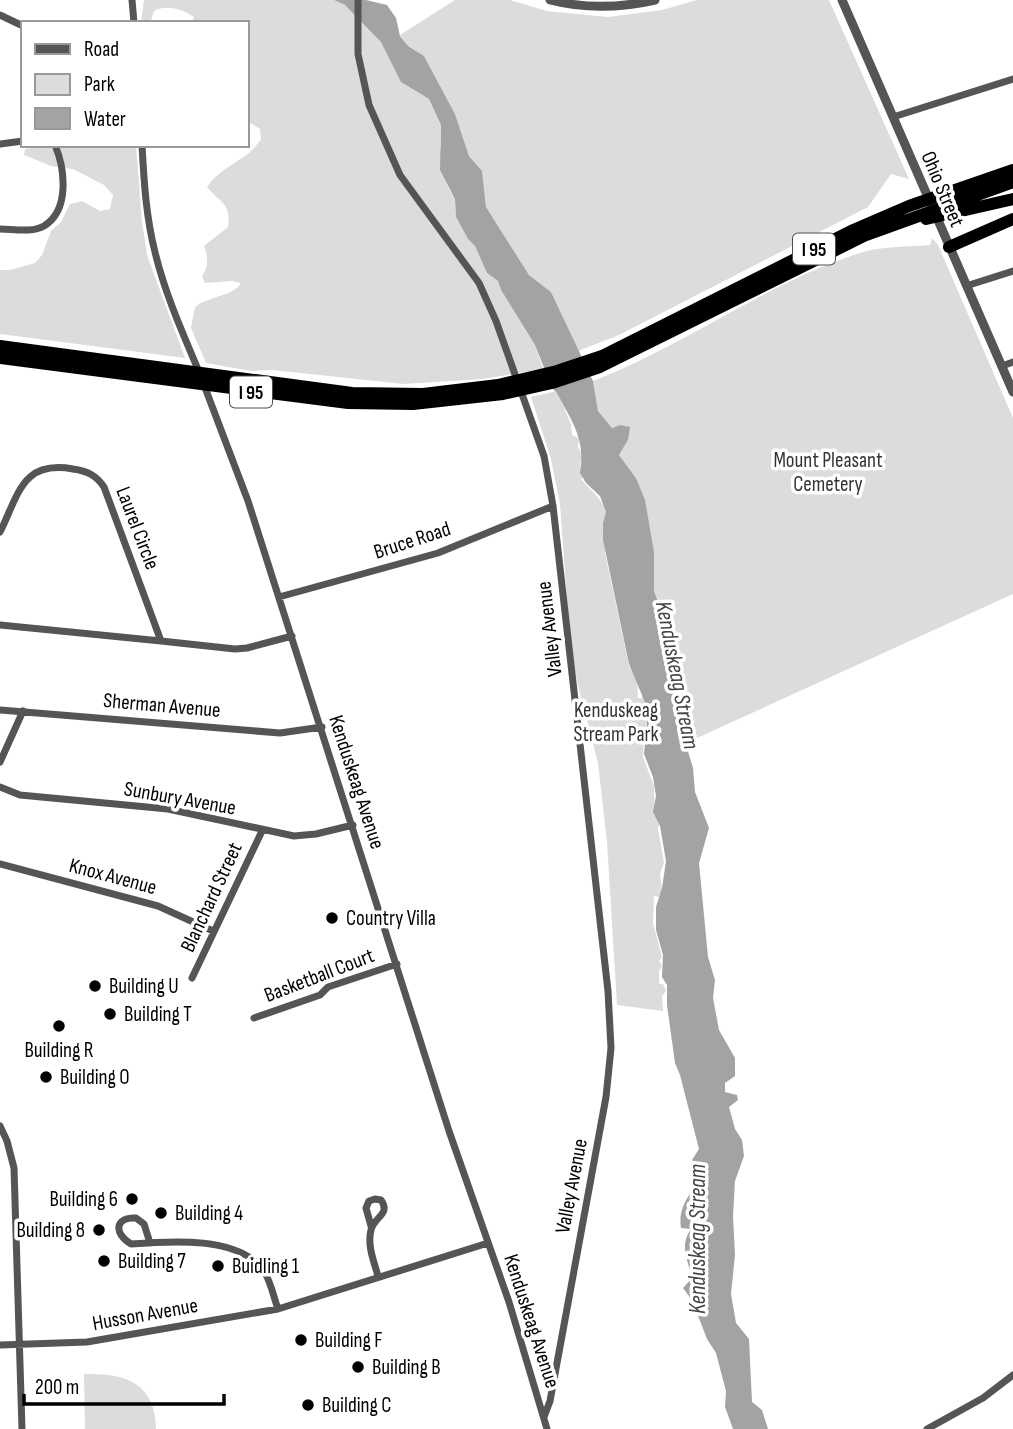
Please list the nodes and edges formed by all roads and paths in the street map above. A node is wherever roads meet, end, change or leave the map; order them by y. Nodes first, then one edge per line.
1 (132, 0) edge
2 (358, 0) edge
3 (550, 0) edge
4 (655, 0) edge
5 (842, 0) edge
6 (0, 15) edge
7 (134, 21) edge
8 (21, 25) edge
9 (1013, 79) edge
10 (893, 117) junction
11 (21, 141) edge
12 (0, 144) edge
13 (55, 147) edge
14 (142, 147) edge
15 (1013, 163) edge
16 (1013, 170) edge
17 (1013, 182) edge
18 (957, 189) junction
19 (1013, 199) edge
20 (1013, 219) edge
21 (0, 229) edge
22 (949, 247) junction
23 (832, 250) junction
24 (1013, 271) edge
25 (966, 286) junction
26 (0, 346) edge
27 (626, 350) junction
28 (0, 358) edge
29 (1013, 362) edge
30 (1002, 366) junction
31 (501, 389) junction
32 (1013, 391) edge
33 (553, 506) junction
34 (0, 532) edge
35 (279, 597) junction
36 (0, 625) edge
37 (292, 636) junction
38 (161, 641) junction
39 (0, 710) edge
40 (23, 711) junction
41 (322, 727) junction
42 (0, 762) edge
43 (0, 787) edge
44 (354, 825) junction
45 (262, 831) junction
46 (0, 864) edge
47 (213, 931) junction
48 (397, 964) junction
49 (192, 978) dead end
50 (254, 1018) dead end
51 (0, 1126) edge
52 (371, 1226) dead end
53 (150, 1242) junction
54 (488, 1242) junction
55 (378, 1276) junction
56 (278, 1309) junction
57 (19, 1345) junction
58 (0, 1346) edge
59 (1013, 1375) edge
60 (544, 1417) junction
61 (22, 1429) edge
62 (547, 1429) edge
63 (927, 1429) edge

1 - 7 street
2 - 33 street, Valley Avenue
3 - 4 street
5 - 10 street, Ohio Street
6 - 8 street
9 - 10 street
10 - 22 street, Ohio Street
11 - 12 street
13 - 21 street
14 - 35 street, Kenduskeag Avenue
15 - 18 highway
16 - 18 highway, I 95
17 - 23 highway, I 95
18 - 27 highway, I 95
19 - 23 highway
20 - 22 highway
22 - 25 street, Ohio Street
23 - 27 highway, I 95
24 - 25 street
25 - 30 street, Ohio Street
26 - 31 highway, I 95
27 - 31 highway, I 95
28 - 31 highway, I 95
29 - 30 street
30 - 32 street, Ohio Street
33 - 35 street, Bruce Road
33 - 60 street, Valley Avenue
34 - 38 street, Laurel Circle
35 - 37 street, Kenduskeag Avenue
36 - 38 street
37 - 38 street
37 - 41 street, Kenduskeag Avenue
39 - 40 street, Sherman Avenue
40 - 41 street, Sherman Avenue
40 - 42 street
41 - 44 street, Kenduskeag Avenue
43 - 45 street, Sunbury Avenue
44 - 45 street, Sunbury Avenue
44 - 48 street, Kenduskeag Avenue
45 - 47 street, Blanchard Street
46 - 47 street, Knox Avenue
47 - 49 street, Blanchard Street
48 - 50 street, Basketball Court
48 - 54 street, Kenduskeag Avenue
51 - 57 street
52 - 55 street
53 - 53 street
53 - 56 street
54 - 55 street, Husson Avenue
54 - 60 street, Kenduskeag Avenue
55 - 56 street, Husson Avenue
56 - 57 street, Husson Avenue
57 - 58 street, Husson Avenue
57 - 61 street
59 - 63 street
60 - 62 street, Kenduskeag Avenue

